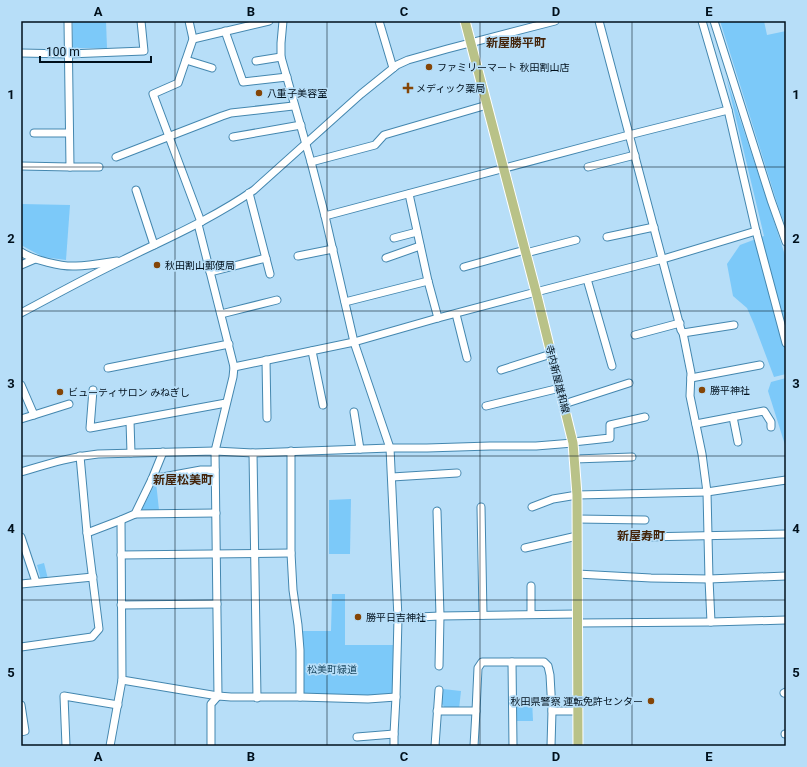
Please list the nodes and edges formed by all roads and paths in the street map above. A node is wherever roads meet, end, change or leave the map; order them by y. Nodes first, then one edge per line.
1 (68, 21) edge
2 (141, 21) edge
3 (189, 21) edge
4 (269, 21) edge
5 (283, 21) edge
6 (379, 21) edge
7 (465, 21) edge
8 (555, 21) edge
9 (599, 21) edge
10 (702, 21) edge
11 (714, 21) edge
12 (225, 31) junction
13 (192, 39) junction
14 (471, 43) junction
15 (21, 53) edge
16 (68, 54) junction
17 (281, 58) junction
18 (186, 60) junction
19 (256, 61) dead end
20 (212, 68) dead end
21 (393, 68) junction
22 (287, 77) junction
23 (487, 105) junction
24 (292, 106) dead end
25 (728, 110) junction
26 (301, 125) junction
27 (34, 133) dead end
28 (69, 133) junction
29 (629, 135) junction
30 (168, 136) junction
31 (233, 137) dead end
32 (306, 142) junction
33 (635, 155) junction
34 (116, 157) dead end
35 (311, 162) junction
36 (21, 166) edge
37 (70, 167) junction
38 (99, 167) dead end
39 (588, 167) dead end
40 (504, 169) junction
41 (136, 190) dead end
42 (249, 194) junction
43 (409, 194) junction
44 (325, 216) junction
45 (199, 223) junction
46 (654, 227) junction
47 (756, 231) junction
48 (417, 232) junction
49 (607, 237) dead end
50 (394, 238) dead end
51 (576, 240) dead end
52 (786, 241) edge
53 (154, 245) junction
54 (420, 246) junction
55 (333, 249) junction
56 (21, 252) edge
57 (526, 252) junction
58 (298, 256) dead end
59 (266, 258) junction
60 (386, 258) dead end
61 (35, 259) junction
62 (663, 259) junction
63 (121, 260) junction
64 (21, 265) edge
65 (464, 267) dead end
66 (210, 272) junction
67 (270, 274) dead end
68 (587, 279) junction
69 (428, 281) junction
70 (536, 292) junction
71 (277, 300) dead end
72 (345, 302) junction
73 (21, 313) edge
74 (221, 314) junction
75 (456, 314) junction
76 (438, 318) junction
77 (680, 323) junction
78 (734, 325) dead end
79 (683, 333) junction
80 (635, 335) dead end
81 (354, 342) junction
82 (786, 343) edge
83 (228, 344) junction
84 (312, 351) junction
85 (552, 354) junction
86 (467, 358) dead end
87 (266, 360) junction
88 (760, 365) dead end
89 (612, 366) dead end
90 (234, 367) junction
91 (108, 368) dead end
92 (501, 370) dead end
93 (691, 378) junction
94 (629, 383) dead end
95 (21, 385) edge
96 (560, 388) junction
97 (92, 390) dead end
98 (226, 403) junction
99 (69, 404) dead end
100 (564, 404) junction
101 (323, 405) dead end
102 (486, 406) dead end
103 (354, 412) dead end
104 (34, 415) junction
105 (646, 417) dead end
106 (733, 417) junction
107 (267, 418) dead end
108 (21, 419) edge
109 (130, 421) junction
110 (696, 424) junction
111 (771, 427) dead end
112 (573, 442) junction
113 (738, 442) dead end
114 (390, 448) junction
115 (360, 449) junction
116 (215, 451) junction
117 (291, 451) junction
118 (163, 452) junction
119 (131, 453) junction
120 (253, 453) junction
121 (80, 456) junction
122 (632, 457) dead end
123 (575, 459) junction
124 (215, 470) junction
125 (21, 472) edge
126 (457, 473) dead end
127 (392, 477) junction
128 (152, 479) junction
129 (786, 480) edge
130 (707, 492) junction
131 (577, 495) junction
132 (532, 507) dead end
133 (481, 508) dead end
134 (437, 511) dead end
135 (216, 513) junction
136 (135, 514) junction
137 (577, 519) junction
138 (121, 520) junction
139 (644, 520) dead end
140 (87, 533) junction
141 (786, 534) edge
142 (577, 536) junction
143 (708, 536) junction
144 (21, 537) edge
145 (644, 538) dead end
146 (525, 548) dead end
147 (291, 553) junction
148 (216, 554) junction
149 (255, 554) junction
150 (121, 555) junction
151 (577, 574) junction
152 (786, 576) edge
153 (93, 577) junction
154 (709, 579) junction
155 (36, 582) junction
156 (21, 584) edge
157 (531, 586) dead end
158 (217, 604) junction
159 (121, 605) junction
160 (531, 614) junction
161 (483, 615) junction
162 (440, 616) junction
163 (398, 618) junction
164 (578, 619) junction
165 (786, 620) edge
166 (711, 622) junction
167 (21, 647) edge
168 (512, 662) junction
169 (439, 666) dead end
170 (122, 680) junction
171 (438, 690) dead end
172 (218, 696) junction
173 (300, 697) junction
174 (396, 697) junction
175 (257, 698) junction
176 (118, 705) junction
177 (21, 706) edge
178 (437, 711) junction
179 (552, 711) junction
180 (578, 711) junction
181 (476, 712) junction
182 (21, 732) edge
183 (394, 734) junction
184 (357, 737) dead end
185 (66, 746) edge
186 (110, 746) edge
187 (211, 746) edge
188 (394, 746) edge
189 (435, 746) edge
190 (474, 746) edge
191 (513, 746) edge
192 (551, 746) edge
193 (578, 746) edge

1 - 16 street
2 - 16 street
3 - 13 street
4 - 12 street
5 - 17 street
6 - 21 street
7 - 14 main road, 寺内新屋雄和線
8 - 14 street
9 - 29 street
10 - 25 street
11 - 52 street
12 - 13 street
12 - 22 street
13 - 18 street
14 - 21 street
14 - 23 main road, 寺内新屋雄和線
15 - 16 street
16 - 28 street
17 - 19 street
17 - 22 street
18 - 20 street
18 - 30 street
21 - 32 street
22 - 26 street
23 - 35 street
23 - 40 main road, 寺内新屋雄和線
24 - 30 street
25 - 29 street
25 - 47 street
26 - 31 street
26 - 32 street
27 - 28 street
28 - 37 street
29 - 33 street
29 - 40 street
30 - 34 street
30 - 45 street
32 - 35 street
32 - 42 street
33 - 39 street
33 - 46 street
35 - 44 street
36 - 37 street
37 - 38 street
40 - 43 street
40 - 57 main road, 寺内新屋雄和線
41 - 53 street
42 - 45 street
42 - 59 street
43 - 44 street
43 - 48 street
44 - 55 street
45 - 53 street
45 - 66 street
46 - 49 street
46 - 62 street
47 - 62 street
47 - 82 street
48 - 50 street
48 - 54 street
51 - 57 street
53 - 63 street
54 - 60 street
54 - 69 street
55 - 58 street
55 - 72 street
56 - 61 street
57 - 65 street
57 - 70 main road, 寺内新屋雄和線
59 - 66 street
59 - 67 street
61 - 63 street
61 - 64 street
62 - 68 street
62 - 77 street
63 - 73 street
66 - 74 street
68 - 70 street
68 - 89 street
69 - 72 street
69 - 76 street
70 - 75 street
70 - 85 main road, 寺内新屋雄和線
71 - 74 street
72 - 81 street
74 - 83 street
75 - 76 street
75 - 86 street
76 - 81 street
77 - 79 street
77 - 80 street
78 - 79 street
79 - 93 street
81 - 84 street
81 - 114 street
83 - 90 street
83 - 91 street
84 - 87 street
84 - 101 street
85 - 92 street
85 - 96 main road, 寺内新屋雄和線
87 - 90 street
87 - 107 street
88 - 93 street
90 - 98 street
93 - 110 street
94 - 100 street
95 - 104 street
96 - 100 main road, 寺内新屋雄和線
96 - 102 street
97 - 109 street
98 - 109 street
98 - 116 street
99 - 104 street
100 - 112 main road, 寺内新屋雄和線
103 - 115 street
104 - 108 street
105 - 112 street
106 - 110 street
106 - 111 street
106 - 113 street
109 - 119 street
110 - 130 street
112 - 114 street
112 - 123 main road, 寺内新屋雄和線
114 - 115 street
114 - 127 street
115 - 117 street
116 - 118 street
116 - 120 street
116 - 124 street
117 - 120 street
117 - 147 street
118 - 119 street
118 - 128 street
119 - 121 street
120 - 149 street
121 - 125 street
121 - 140 street
122 - 123 street
123 - 131 main road, 寺内新屋雄和線
124 - 128 street
124 - 135 street
126 - 127 street
127 - 163 street
128 - 136 street
129 - 130 street
130 - 131 street
130 - 143 street
131 - 132 street
131 - 137 main road, 寺内新屋雄和線
133 - 161 street
134 - 162 street
135 - 136 street
135 - 148 street
136 - 138 street
137 - 139 street
137 - 142 main road, 寺内新屋雄和線
138 - 140 street
138 - 150 street
140 - 153 street
141 - 143 street
142 - 146 street
142 - 151 main road, 寺内新屋雄和線
143 - 145 street
143 - 154 street
144 - 155 street
147 - 149 street
147 - 173 street
148 - 149 street
148 - 150 street
148 - 158 street
149 - 175 street
150 - 159 street
151 - 154 street
151 - 164 main road, 寺内新屋雄和線
152 - 154 street
153 - 155 street
153 - 167 street
154 - 166 street
155 - 156 street
157 - 160 street
158 - 159 street
158 - 172 street
159 - 170 street
160 - 161 street
160 - 164 street
161 - 162 street
162 - 163 street
162 - 169 street
163 - 174 street
164 - 166 street
164 - 180 main road, 寺内新屋雄和線
165 - 166 street
168 - 179 street
168 - 181 street
168 - 191 street
170 - 172 street
170 - 176 street
171 - 178 street
172 - 175 street
172 - 187 street
173 - 174 street
173 - 175 street
174 - 183 street
176 - 185 street
176 - 186 street
177 - 182 street
178 - 181 street
178 - 189 street
179 - 180 street
179 - 192 street
180 - 193 main road, 寺内新屋雄和線
181 - 190 street
183 - 184 street
183 - 188 street

